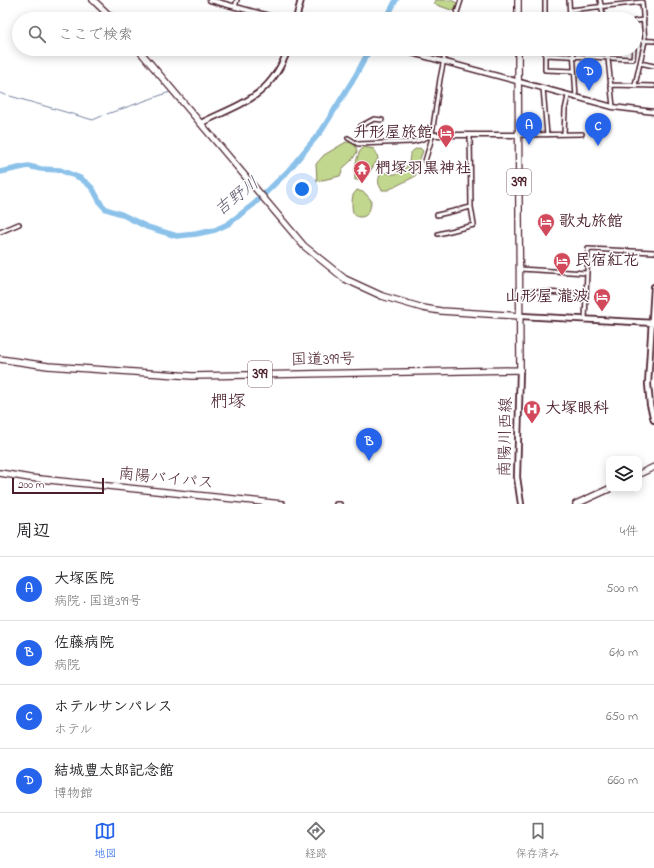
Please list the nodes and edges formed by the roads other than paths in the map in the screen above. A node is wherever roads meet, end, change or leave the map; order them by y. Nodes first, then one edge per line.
1 (93, 0) edge
2 (210, 0) edge
3 (237, 0) edge
4 (301, 0) edge
5 (461, 0) edge
6 (518, 0) edge
7 (545, 0) edge
8 (569, 0) edge
9 (600, 0) edge
10 (622, 0) edge
11 (622, 4) junction
12 (235, 7) junction
13 (602, 7) junction
14 (570, 10) joint
15 (106, 12) edge
16 (254, 12) edge
17 (298, 12) edge
18 (457, 12) edge
19 (518, 12) edge
20 (545, 12) edge
21 (603, 12) edge
22 (644, 20) joint
23 (642, 41) edge
24 (645, 41) junction
25 (654, 41) edge
26 (642, 54) edge
27 (144, 56) edge
28 (285, 56) edge
29 (420, 56) edge
30 (444, 56) edge
31 (518, 56) edge
32 (545, 56) edge
33 (573, 56) joint
34 (633, 56) edge
35 (642, 56) edge
36 (608, 58) junction
37 (443, 61) junction
38 (640, 63) junction
39 (654, 66) edge
40 (574, 71) junction
41 (519, 81) junction
42 (610, 84) junction
43 (635, 86) junction
44 (654, 86) edge
45 (543, 88) junction
46 (568, 96) junction
47 (576, 98) junction
48 (613, 107) junction
49 (654, 112) edge
50 (382, 120) dead end
51 (201, 123) junction
52 (361, 126) dead end
53 (470, 134) junction
54 (564, 134) junction
55 (582, 134) dead end
56 (432, 135) junction
57 (519, 135) junction
58 (547, 135) junction
59 (348, 138) dead end
60 (425, 161) dead end
61 (471, 207) junction
62 (437, 215) dead end
63 (19, 224) dead end
64 (0, 232) edge
65 (438, 234) dead end
66 (654, 252) edge
67 (520, 269) junction
68 (586, 273) junction
69 (654, 287) edge
70 (520, 291) junction
71 (585, 294) junction
72 (520, 316) junction
73 (585, 319) junction
74 (653, 323) edge
75 (0, 359) edge
76 (520, 370) junction
77 (654, 420) edge
78 (654, 467) edge
79 (0, 473) edge
80 (642, 473) edge
81 (606, 491) edge
82 (282, 504) edge
83 (336, 504) edge
84 (340, 504) edge
85 (521, 504) edge
86 (576, 504) edge

1 - 15 highway
2 - 12 street
3 - 12 street
4 - 17 main road
5 - 18 street
6 - 19 highway
7 - 20 street
8 - 14 street
9 - 13 street
10 - 11 street
11 - 13 street
11 - 22 street
12 - 16 street
13 - 14 street
13 - 21 street
22 - 24 street
23 - 24 street
24 - 25 street
24 - 26 street
27 - 51 highway
28 - 51 main road
29 - 37 street
30 - 37 street
31 - 41 highway, 399
32 - 40 street
33 - 36 street
33 - 40 street
34 - 36 street
35 - 38 street
36 - 42 street
37 - 41 street
37 - 56 street
38 - 39 street
38 - 43 street
40 - 47 street
41 - 45 street
41 - 57 highway, 399
42 - 43 street
42 - 48 street
43 - 44 street
45 - 46 street
45 - 58 street
46 - 47 street
46 - 54 street
47 - 48 street
48 - 49 street
50 - 52 street
51 - 72 highway
53 - 56 street
53 - 57 street
53 - 61 street
54 - 55 street
54 - 58 street
56 - 59 street
56 - 60 street
57 - 58 street
57 - 67 highway, 399
61 - 62 street
61 - 65 street
63 - 64 street
66 - 68 street
67 - 68 street
67 - 70 highway, 399
68 - 71 street
69 - 74 main road
70 - 71 street
70 - 72 highway, 399
71 - 73 street
72 - 73 main road
72 - 76 highway, 399
73 - 74 main road
74 - 77 main road
75 - 76 highway, 国道399号 / 399
76 - 85 main road, 南陽川西線
78 - 80 highway
79 - 82 highway, 南陽バイパス
81 - 86 highway
83 - 84 street

